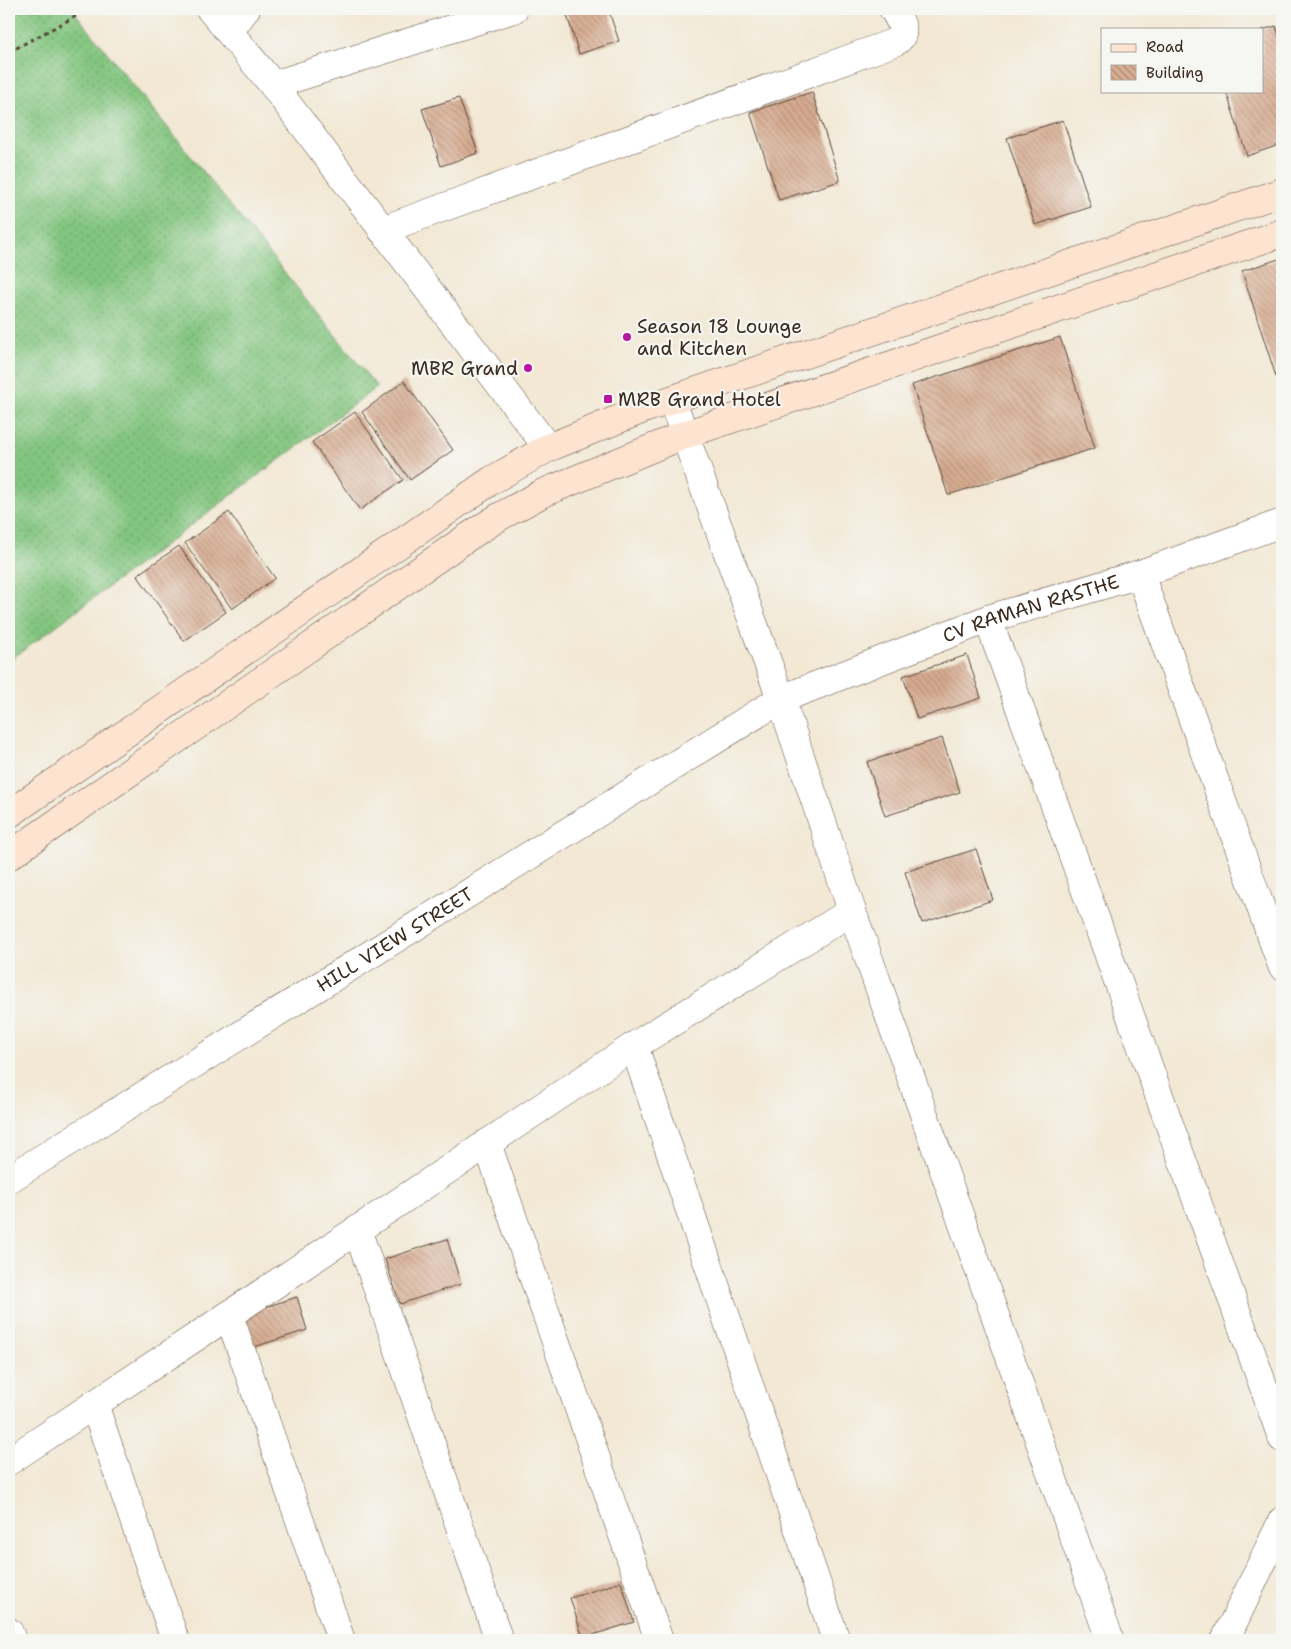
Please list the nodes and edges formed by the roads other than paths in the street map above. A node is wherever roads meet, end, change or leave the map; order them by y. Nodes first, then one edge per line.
1 (210, 9) edge
2 (246, 9) edge
3 (514, 9) edge
4 (892, 9) edge
5 (229, 32) junction
6 (273, 85) junction
7 (1282, 192) edge
8 (382, 230) junction
9 (1282, 233) edge
10 (672, 400) junction
11 (684, 435) junction
12 (548, 448) junction
13 (1282, 522) edge
14 (1140, 574) junction
15 (988, 619) junction
16 (781, 698) junction
17 (9, 814) edge
18 (9, 856) edge
19 (852, 911) junction
20 (1282, 966) edge
21 (634, 1046) junction
22 (487, 1143) junction
23 (9, 1179) edge
24 (356, 1229) junction
25 (229, 1314) junction
26 (94, 1404) junction
27 (1282, 1438) edge
28 (9, 1461) edge
29 (1282, 1521) edge
30 (9, 1632) edge
31 (12, 1640) edge
32 (175, 1640) edge
33 (341, 1640) edge
34 (499, 1640) edge
35 (659, 1640) edge
36 (836, 1640) edge
37 (1110, 1640) edge
38 (1225, 1640) edge

1 - 5 street
2 - 5 street
3 - 6 street
4 - 8 street
5 - 6 street
6 - 8 street
7 - 10 main road
8 - 12 street
9 - 11 main road
10 - 11 street
10 - 12 main road
11 - 16 street
11 - 18 main road
12 - 17 main road
13 - 14 street, CV RAMAN RASTHE
14 - 15 street, CV RAMAN RASTHE
14 - 20 street
15 - 16 street, CV RAMAN RASTHE
15 - 27 street
16 - 19 street
16 - 23 street, HILL VIEW STREET
19 - 21 street
19 - 37 street
21 - 22 street
21 - 36 street
22 - 24 street
22 - 35 street
24 - 25 street
24 - 34 street
25 - 26 street
25 - 33 street
26 - 28 street
26 - 32 street
29 - 38 street
30 - 31 street

